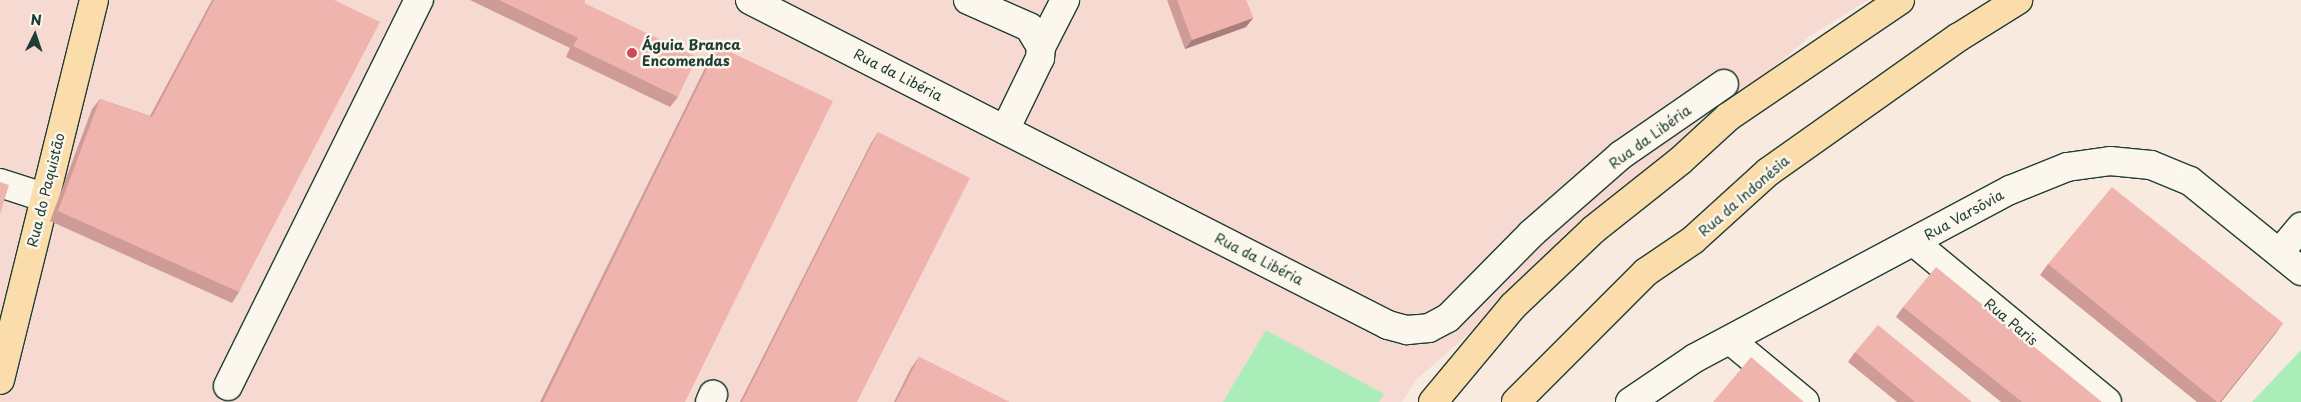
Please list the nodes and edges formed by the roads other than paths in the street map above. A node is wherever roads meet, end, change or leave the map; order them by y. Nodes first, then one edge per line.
1 (94, 0) edge
2 (419, 0) edge
3 (750, 0) edge
4 (968, 0) edge
5 (1065, 0) edge
6 (1900, 0) edge
7 (2018, 0) edge
8 (1041, 47) junction
9 (1724, 84) dead end
10 (1005, 130) junction
11 (0, 183) edge
12 (43, 197) junction
13 (2301, 227) edge
14 (1916, 243) junction
15 (2280, 252) junction
16 (2301, 271) edge
17 (1730, 340) junction
18 (0, 380) edge
19 (228, 386) dead end
20 (1433, 402) edge
21 (1516, 402) edge
22 (1630, 402) edge
23 (1805, 402) edge
24 (2108, 402) edge

1 - 12 main road, Rua do Paquistão
2 - 19 street
3 - 10 street, Rua da Libéria
4 - 8 street
5 - 8 street
6 - 20 main road
7 - 21 main road, Rua da Indonésia
8 - 10 street
9 - 10 street, Rua da Libéria
11 - 12 street
12 - 18 main road, Rua do Paquistão
13 - 15 street
14 - 15 street, Rua Varsōvia
14 - 17 street, Rua Varsōvia
14 - 24 street, Rua Paris
15 - 16 street, Rua Varsōvia
17 - 22 street, Rua Varsōvia
17 - 23 street

